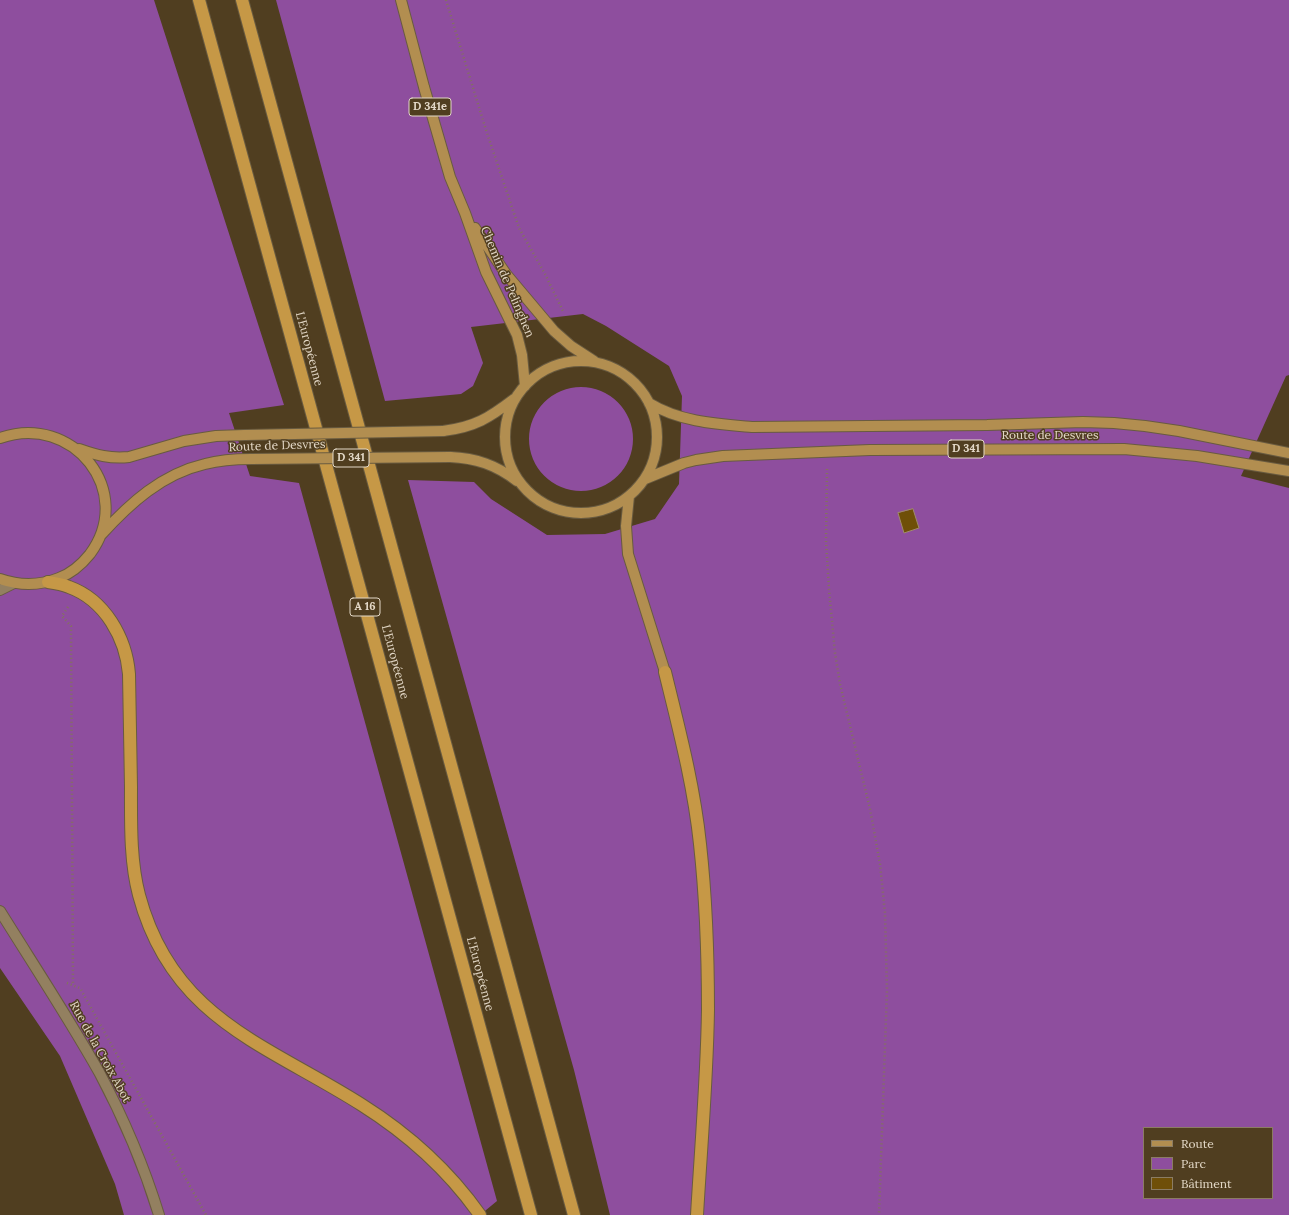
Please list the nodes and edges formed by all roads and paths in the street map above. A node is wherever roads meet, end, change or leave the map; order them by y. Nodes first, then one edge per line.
1 (199, 0) edge
2 (242, 0) edge
3 (401, 0) edge
4 (446, 0) edge
5 (465, 213) junction
6 (546, 322) junction
7 (595, 362) junction
8 (525, 386) junction
9 (516, 397) junction
10 (649, 403) junction
11 (0, 438) edge
12 (75, 448) junction
13 (828, 451) junction
14 (1289, 454) edge
15 (1289, 472) edge
16 (645, 479) junction
17 (522, 485) junction
18 (630, 496) junction
19 (99, 536) junction
20 (0, 579) edge
21 (48, 582) junction
22 (14, 583) junction
23 (0, 590) edge
24 (78, 591) junction
25 (665, 672) joint
26 (0, 911) edge
27 (66, 982) dead end
28 (73, 985) junction
29 (159, 1215) edge
30 (206, 1215) edge
31 (480, 1215) edge
32 (531, 1215) edge
33 (574, 1215) edge
34 (697, 1215) edge
35 (879, 1215) edge

1 - 32 highway, L'Européenne / A 16
2 - 33 highway
3 - 5 main road, Chemin de Pelinghen / D 341e
4 - 6 path
5 - 6 main road, Chemin de Pelinghen / D 341e
5 - 8 main road, Chemin de Pelinghen / D 341e
6 - 7 main road, Chemin de Pelinghen / D 341e
7 - 8 main road
7 - 10 main road
8 - 9 main road
9 - 12 main road, Route de Desvres / D 341, bridge
9 - 17 main road
10 - 14 main road, Route de Desvres / D 341
10 - 16 main road
11 - 12 main road
12 - 19 main road
13 - 15 main road, Route de Desvres / D 341
13 - 16 main road, Route de Desvres / D 341
13 - 35 path
16 - 18 main road
17 - 18 main road
17 - 19 main road, Route de Desvres / D 341, bridge
18 - 25 main road
19 - 21 main road
20 - 22 main road
21 - 22 main road
21 - 24 highway
22 - 23 street
24 - 28 path
24 - 31 highway
25 - 34 highway
26 - 29 street, Rue de la Croix Abot
27 - 28 path
28 - 30 path

